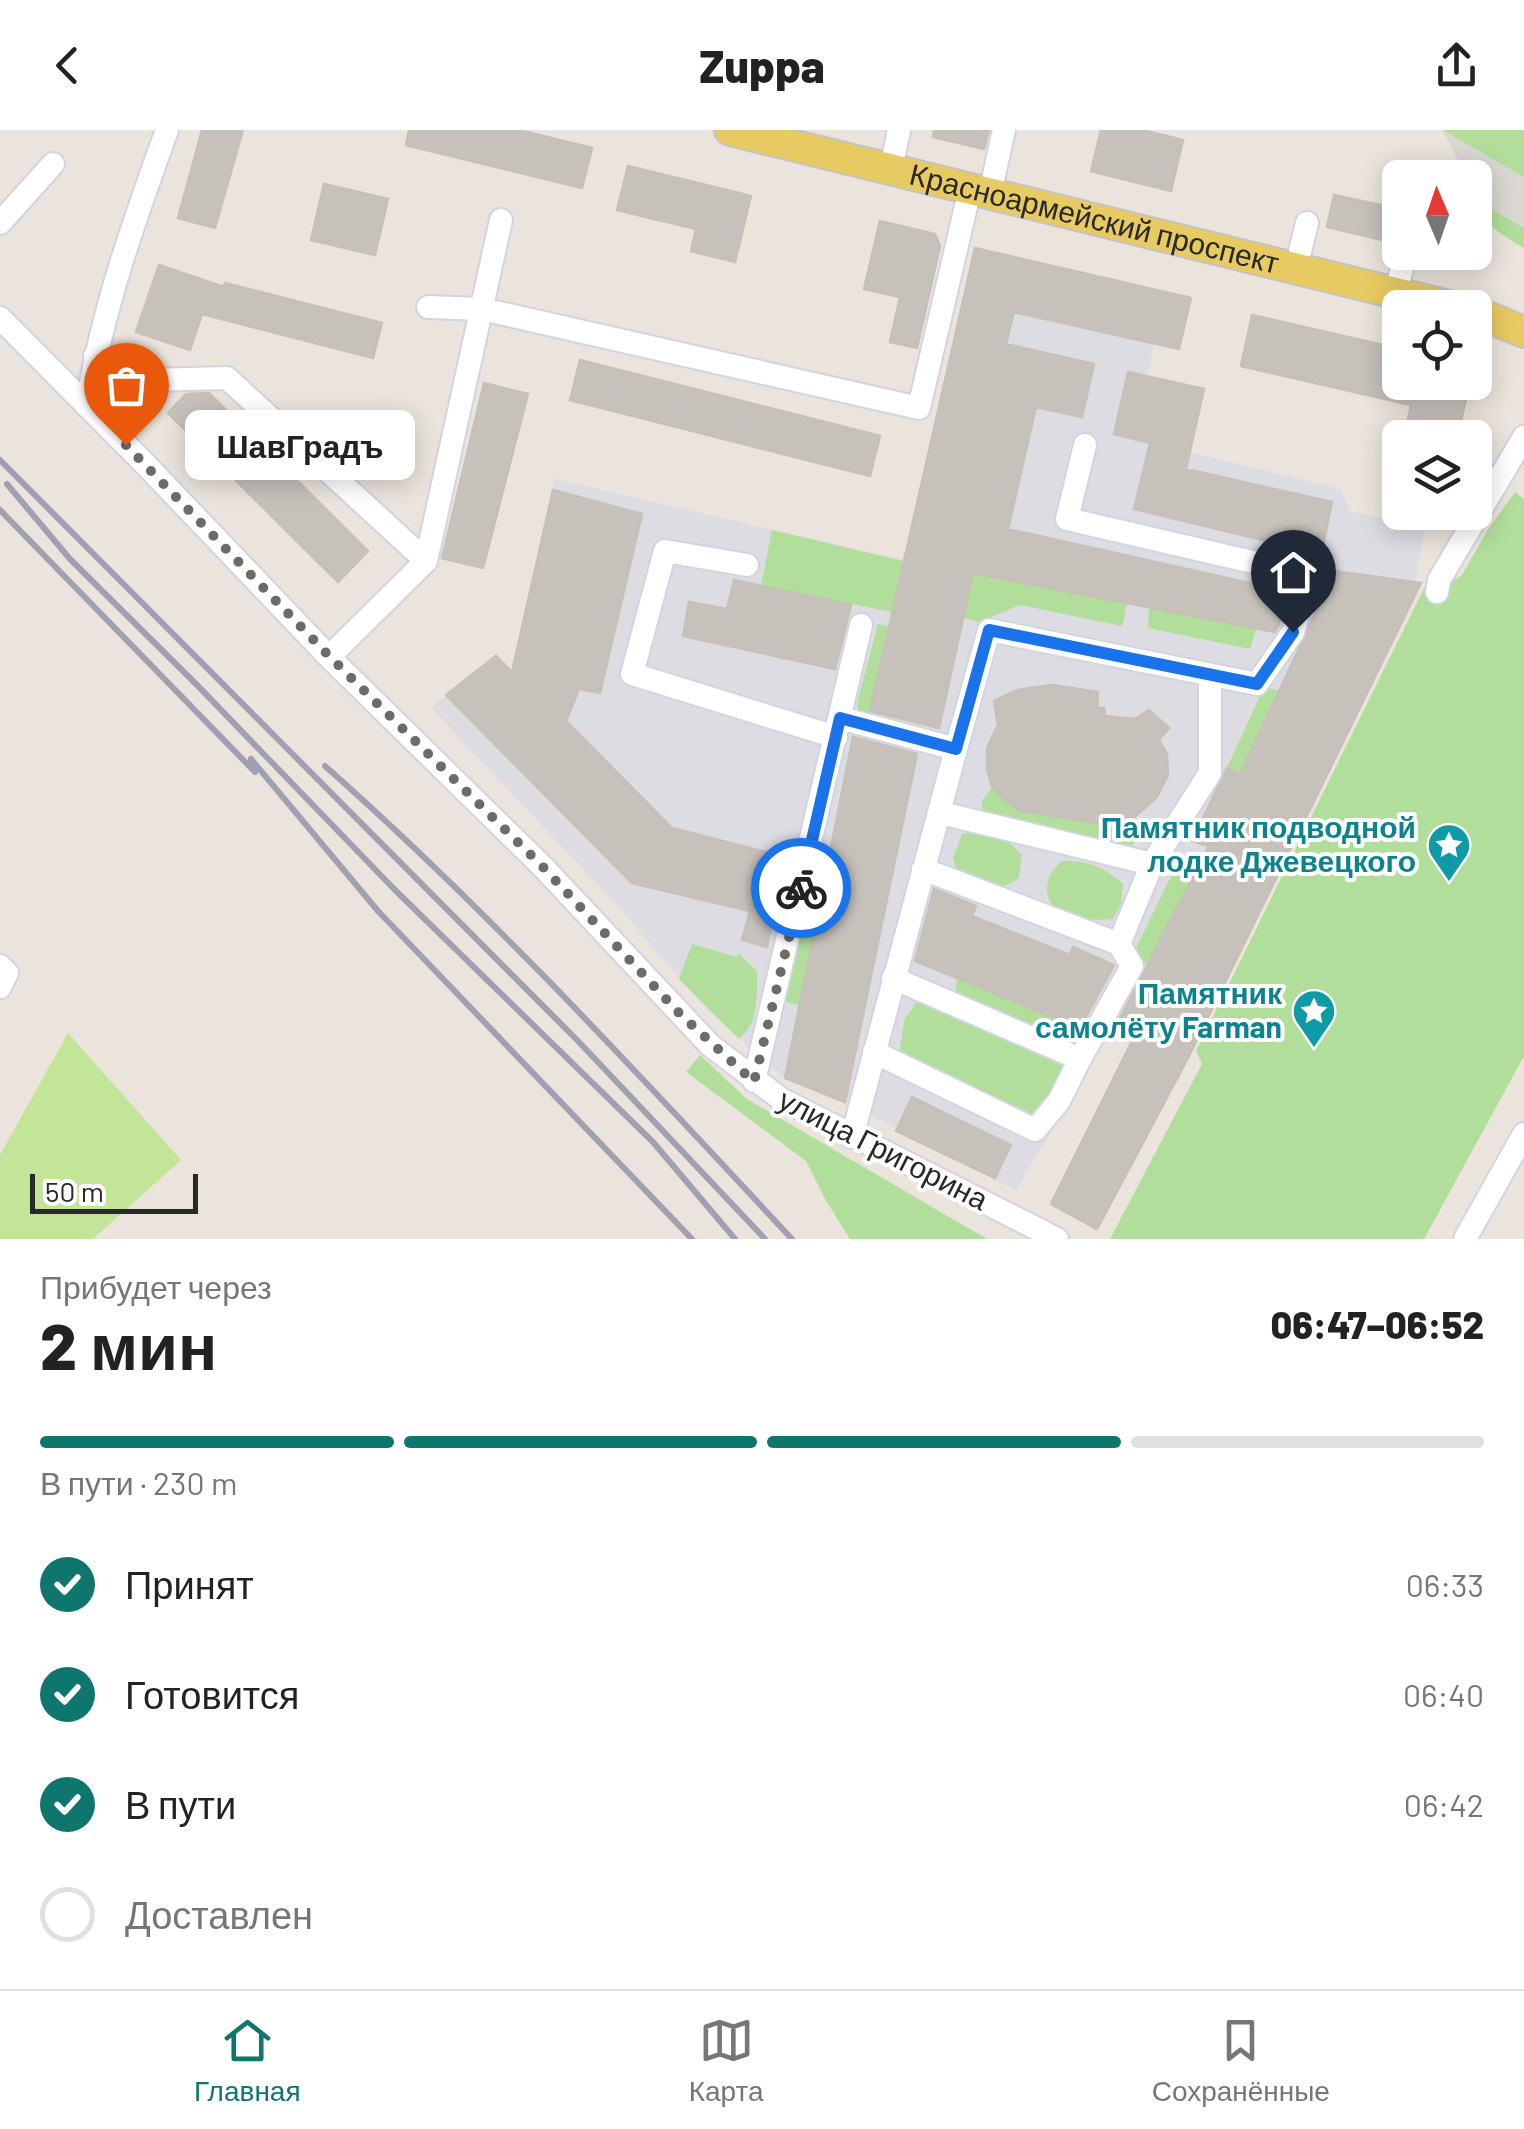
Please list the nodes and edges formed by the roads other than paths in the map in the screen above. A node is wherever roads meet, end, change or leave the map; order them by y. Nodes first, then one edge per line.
1 (167, 130) edge
2 (730, 130) edge
3 (898, 130) edge
4 (1004, 130) edge
5 (53, 164) dead end
6 (891, 170) junction
7 (980, 191) junction
8 (501, 220) dead end
9 (1308, 222) dead end
10 (0, 224) edge
11 (1296, 268) junction
12 (1388, 290) edge
13 (428, 307) dead end
14 (482, 308) junction
15 (0, 318) edge
16 (1492, 319) edge
17 (1524, 332) edge
18 (95, 356) junction
19 (87, 406) junction
20 (1524, 437) edge
21 (1084, 445) dead end
22 (426, 561) junction
23 (747, 565) dead end
24 (1437, 592) dead end
25 (861, 625) dead end
26 (330, 657) junction
27 (1210, 675) junction
28 (838, 728) junction
29 (956, 749) junction
30 (941, 813) junction
31 (1152, 864) junction
32 (923, 869) junction
33 (1119, 944) junction
34 (0, 966) edge
35 (893, 978) junction
36 (0, 987) edge
37 (874, 1052) junction
38 (1080, 1059) junction
39 (754, 1082) junction
40 (1524, 1134) edge
41 (852, 1137) junction
42 (1057, 1239) edge
43 (1465, 1239) edge

1 - 18 street
2 - 6 main road, Красноармейский проспект
3 - 6 street
4 - 7 street
5 - 10 street
6 - 7 main road, Красноармейский проспект
7 - 11 main road, Красноармейский проспект
7 - 14 street
8 - 14 street
9 - 11 street
11 - 12 main road, Красноармейский проспект
13 - 14 street
14 - 22 street
15 - 19 street, улица Григорина
16 - 17 main road
18 - 19 street
18 - 22 street
19 - 26 street, улица Григорина
20 - 24 street
21 - 27 street
22 - 26 street
23 - 28 street
25 - 28 street
26 - 39 street, улица Григорина
27 - 29 street
27 - 31 street
28 - 29 street
28 - 39 street
29 - 30 street
30 - 31 street
30 - 32 street
31 - 33 street
32 - 33 street
32 - 35 street
33 - 38 street
34 - 36 street
35 - 37 street
35 - 38 street
37 - 38 street
37 - 41 street
39 - 41 street, улица Григорина
40 - 43 street
41 - 42 street, улица Григорина

